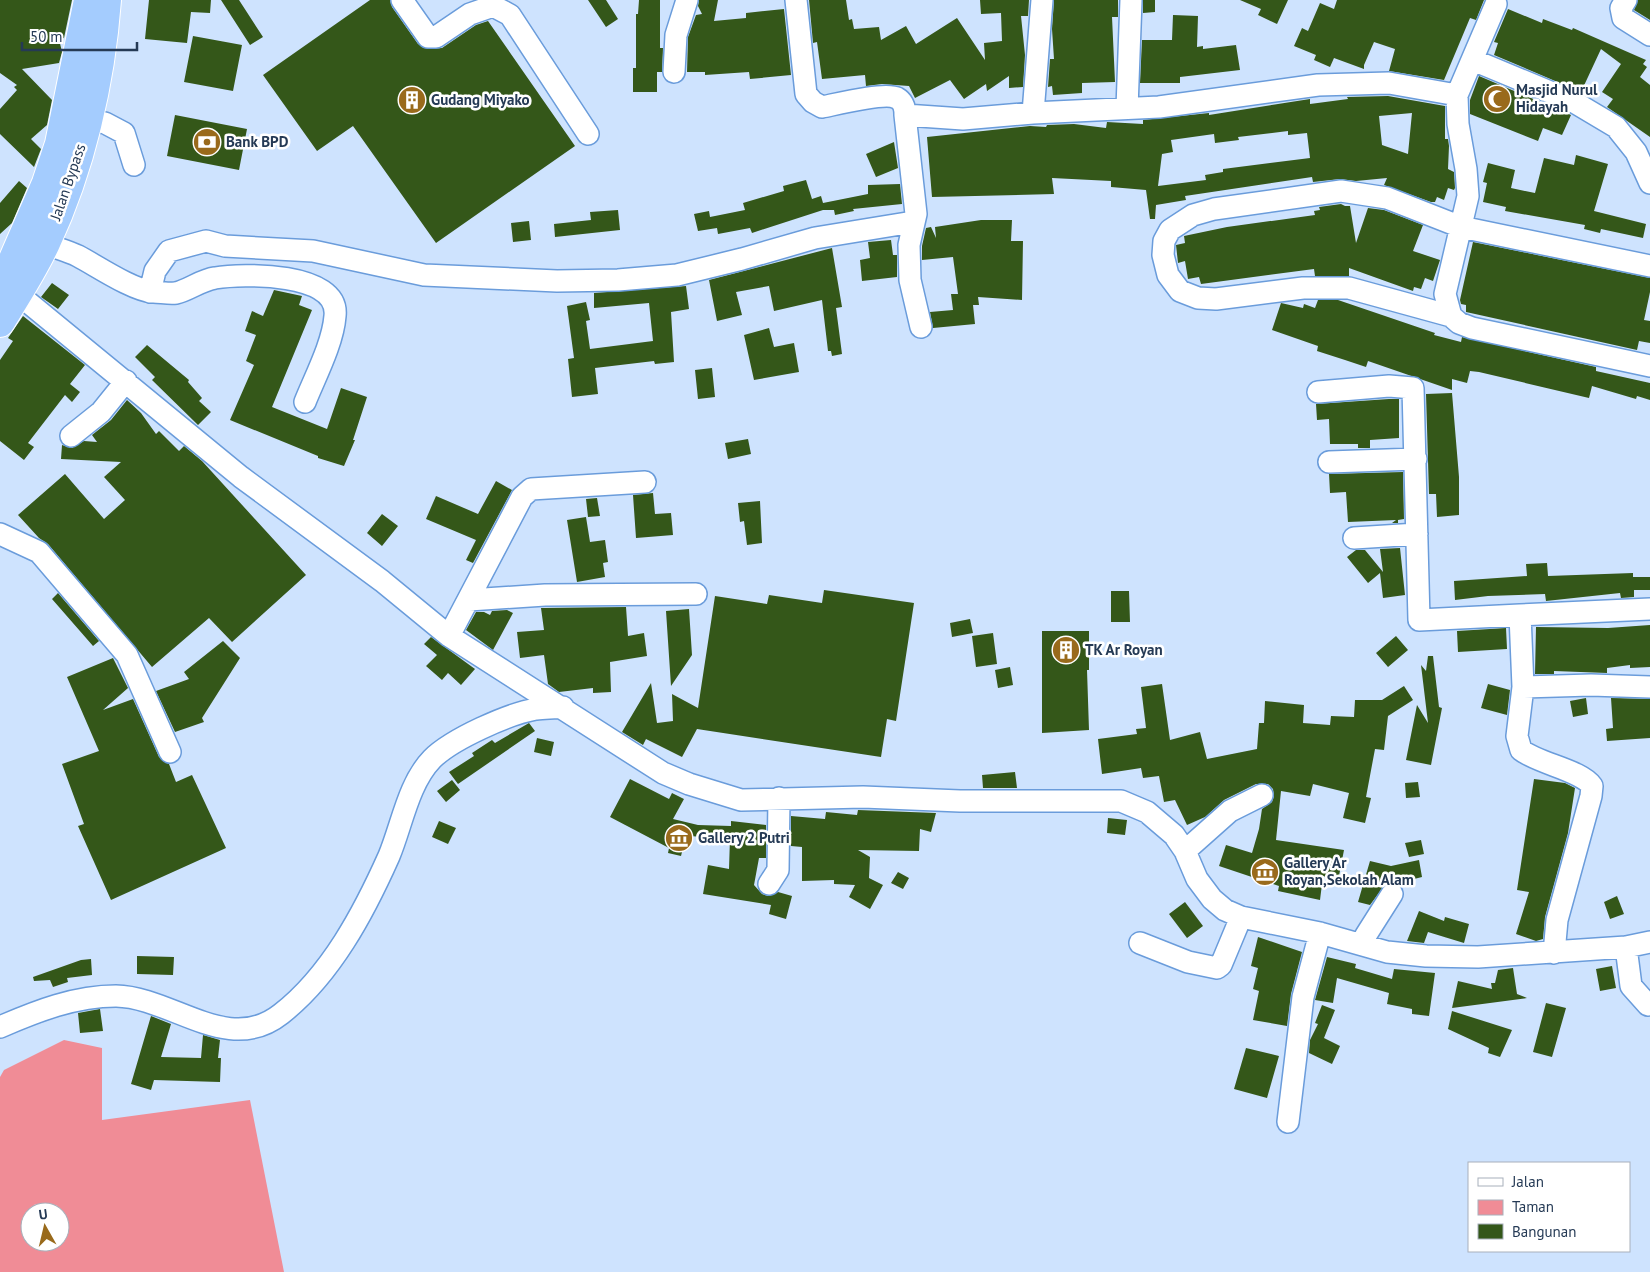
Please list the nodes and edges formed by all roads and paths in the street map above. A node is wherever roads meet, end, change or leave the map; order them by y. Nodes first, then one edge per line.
1 (88, 0) edge
2 (107, 0) edge
3 (402, 0) edge
4 (687, 0) edge
5 (796, 0) edge
6 (1042, 0) edge
7 (1131, 0) edge
8 (1626, 0) edge
9 (1496, 4) dead end
10 (1650, 35) edge
11 (1473, 60) junction
12 (674, 72) dead end
13 (1457, 95) junction
14 (1127, 108) junction
15 (1033, 112) junction
16 (905, 116) junction
17 (76, 118) junction
18 (588, 134) dead end
19 (134, 165) dead end
20 (1650, 183) edge
21 (913, 222) junction
22 (1461, 227) junction
23 (46, 244) junction
24 (1650, 266) edge
25 (5, 289) edge
26 (145, 290) junction
27 (1451, 316) junction
28 (0, 323) edge
29 (921, 327) dead end
30 (1650, 366) edge
31 (126, 381) junction
32 (1318, 392) dead end
33 (305, 402) dead end
34 (71, 436) dead end
35 (1416, 459) junction
36 (1329, 462) dead end
37 (645, 482) dead end
38 (0, 534) edge
39 (1417, 534) junction
40 (1354, 538) dead end
41 (696, 594) dead end
42 (469, 600) junction
43 (1650, 609) edge
44 (1520, 614) junction
45 (449, 636) junction
46 (1650, 687) edge
47 (1523, 688) junction
48 (563, 707) junction
49 (170, 752) dead end
50 (1262, 796) dead end
51 (780, 798) junction
52 (1185, 852) junction
53 (769, 884) dead end
54 (1392, 894) dead end
55 (1241, 917) junction
56 (1320, 933) junction
57 (1650, 942) edge
58 (1140, 943) dead end
59 (1362, 944) junction
60 (1626, 947) junction
61 (1554, 953) junction
62 (1648, 1005) dead end
63 (0, 1027) edge
64 (1288, 1122) dead end

1 - 17 highway, Jalan Bypass
2 - 17 highway, Jalan Bypass
3 - 18 street
4 - 12 street
5 - 16 street
6 - 15 street
7 - 14 street
8 - 10 street
9 - 11 street
11 - 13 street
11 - 20 street
13 - 14 street
13 - 22 street
14 - 15 street
15 - 16 street
16 - 21 street
17 - 19 street
17 - 23 highway, Jalan Bypass
17 - 25 highway, Jalan Bypass
21 - 26 street
21 - 29 street
22 - 24 street
22 - 27 street
22 - 27 street
23 - 25 highway, Jalan Bypass
23 - 26 street
25 - 28 highway, Jalan Bypass
25 - 31 street
26 - 33 street
27 - 30 street
31 - 34 street
31 - 45 street
32 - 35 street
35 - 36 street
35 - 39 street
37 - 42 street
38 - 49 street
39 - 40 street
39 - 44 street
41 - 42 street
42 - 45 street
43 - 44 street
44 - 47 street
45 - 48 street
46 - 47 street
47 - 61 street
48 - 51 street
48 - 63 street
50 - 52 street
51 - 52 street
51 - 53 street
52 - 55 street
54 - 59 street
55 - 56 street
55 - 58 street
56 - 59 street
56 - 64 street
57 - 60 street
59 - 61 street
60 - 61 street
60 - 62 street

